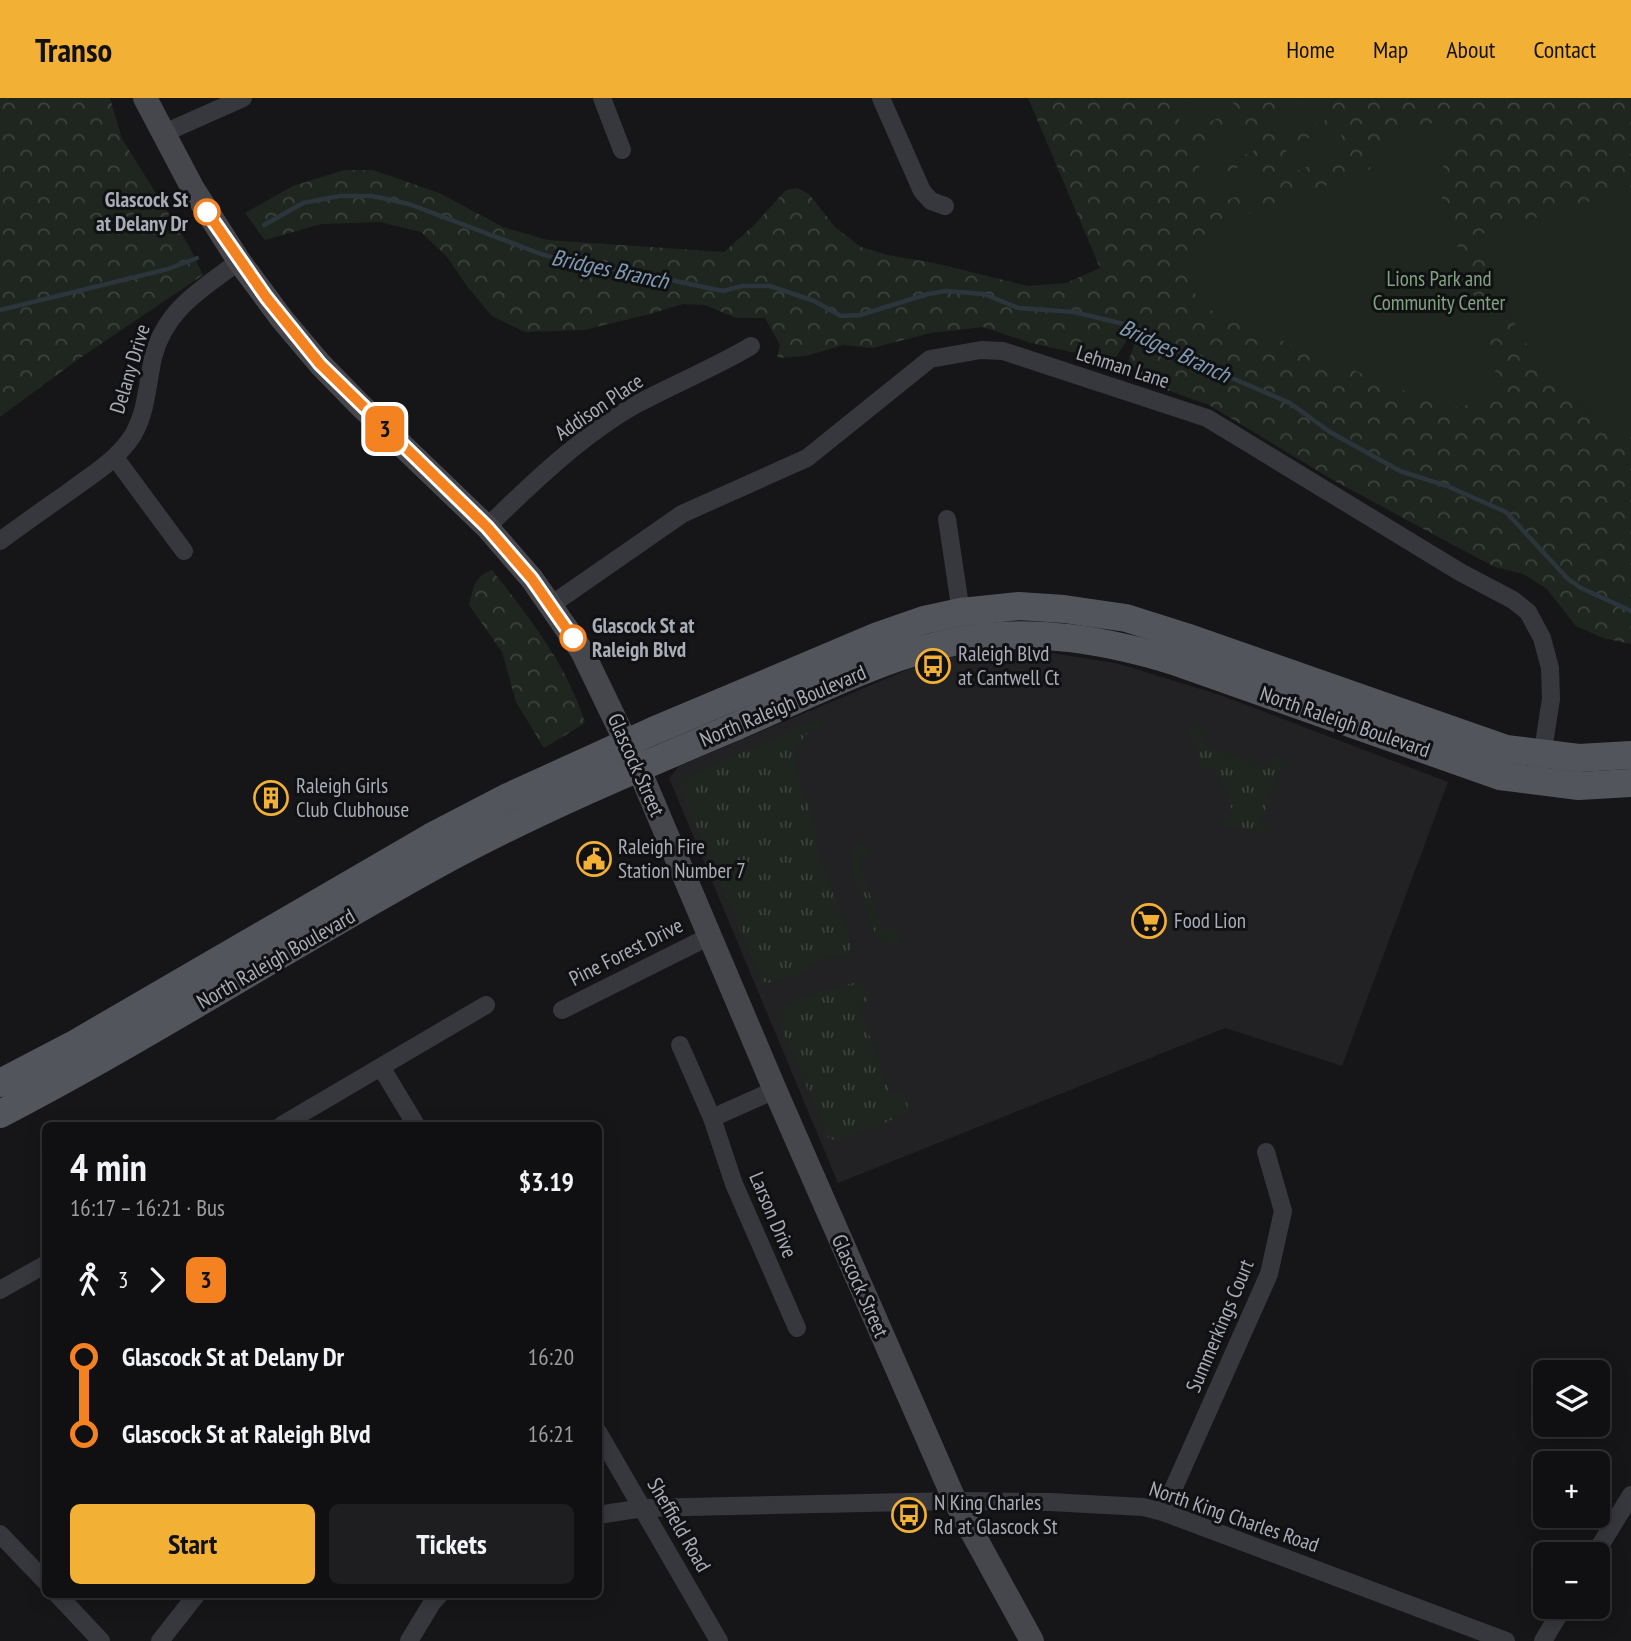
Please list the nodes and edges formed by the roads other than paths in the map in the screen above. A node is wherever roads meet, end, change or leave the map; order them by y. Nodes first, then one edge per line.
1 (145, 98) edge
2 (243, 98) edge
3 (601, 98) edge
4 (881, 98) edge
5 (162, 134) junction
6 (622, 150) dead end
7 (945, 206) dead end
8 (239, 261) junction
9 (751, 346) dead end
10 (116, 458) junction
11 (947, 519) dead end
12 (487, 527) junction
13 (0, 541) edge
14 (184, 551) dead end
15 (551, 605) junction
16 (964, 626) junction
17 (633, 755) junction
18 (1542, 755) junction
19 (1631, 755) edge
20 (1538, 783) junction
21 (1631, 783) edge
22 (710, 936) junction
23 (486, 1004) dead end
24 (562, 1010) dead end
25 (680, 1045) dead end
26 (380, 1067) junction
27 (0, 1083) edge
28 (775, 1090) junction
29 (0, 1114) edge
30 (712, 1118) junction
31 (287, 1122) edge
32 (414, 1122) edge
33 (1266, 1152) dead end
34 (42, 1266) edge
35 (0, 1290) edge
36 (797, 1328) dead end
37 (602, 1439) edge
38 (1631, 1495) edge
39 (955, 1501) junction
40 (643, 1508) junction
41 (1163, 1512) junction
42 (602, 1515) edge
43 (0, 1534) edge
44 (1602, 1542) edge
45 (42, 1578) edge
46 (61, 1598) edge
47 (194, 1598) edge
48 (436, 1598) edge
49 (1557, 1619) edge
50 (101, 1641) edge
51 (160, 1641) edge
52 (409, 1641) edge
53 (719, 1641) edge
54 (1032, 1641) edge
55 (1506, 1641) edge
56 (1544, 1641) edge

1 - 5 street, Glascock Street
2 - 5 street
3 - 6 street
4 - 7 street
5 - 8 street, Glascock Street
8 - 10 street, Delany Drive
8 - 12 street, Glascock Street
9 - 12 street, Addison Place
10 - 13 street, Delany Drive
10 - 14 street
11 - 16 street
12 - 15 street, Glascock Street
15 - 17 street, Glascock Street
15 - 18 street, Lehman Lane
16 - 17 main road, North Raleigh Boulevard
16 - 18 main road, North Raleigh Boulevard
16 - 20 main road, North Raleigh Boulevard
17 - 22 street, Glascock Street
17 - 27 main road, North Raleigh Boulevard
17 - 29 main road, North Raleigh Boulevard
18 - 19 main road, North Raleigh Boulevard
18 - 20 street, Lehman Lane
20 - 21 main road, North Raleigh Boulevard
22 - 24 street, Pine Forest Drive
22 - 28 street, Glascock Street
23 - 26 street
25 - 30 street, Larson Drive
26 - 31 street
26 - 32 street
28 - 30 street
28 - 39 street, Glascock Street
30 - 36 street, Larson Drive
33 - 41 street, Summerkings Court
34 - 35 street
37 - 40 street, Sheffield Road
38 - 44 street
39 - 40 street, North King Charles Road
39 - 41 street, North King Charles Road
39 - 54 street, Glascock Street
40 - 42 street, North King Charles Road
40 - 53 street, Sheffield Road
41 - 55 street, North King Charles Road
43 - 45 street
46 - 50 street
47 - 51 street
48 - 52 street
49 - 56 street

